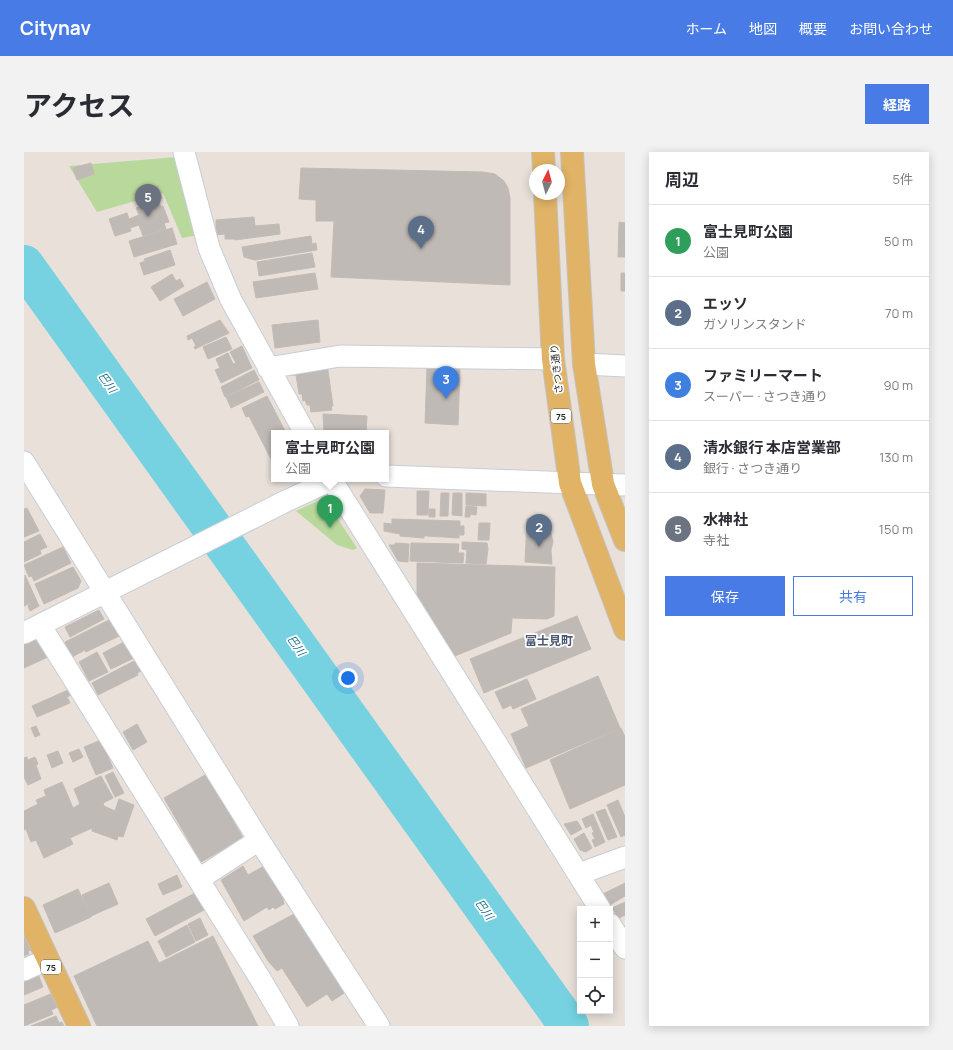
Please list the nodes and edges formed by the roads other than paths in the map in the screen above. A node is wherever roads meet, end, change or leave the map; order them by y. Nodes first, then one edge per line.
1 (184, 152) edge
2 (543, 152) edge
3 (572, 152) edge
4 (544, 164) edge
5 (545, 200) edge
6 (554, 359) junction
7 (584, 364) junction
8 (625, 366) edge
9 (268, 368) junction
10 (303, 430) edge
11 (24, 462) edge
12 (389, 476) edge
13 (326, 482) edge
14 (334, 482) edge
15 (570, 483) junction
16 (603, 484) junction
17 (625, 485) edge
18 (625, 540) edge
19 (108, 591) junction
20 (32, 629) edge
21 (625, 629) edge
22 (259, 840) junction
23 (625, 856) edge
24 (578, 874) junction
25 (199, 879) junction
26 (598, 906) edge
27 (24, 908) edge
28 (613, 929) edge
29 (625, 948) edge
30 (48, 959) junction
31 (24, 970) edge
32 (79, 1026) edge
33 (288, 1026) edge
34 (379, 1026) edge

1 - 9 street
2 - 4 main road
3 - 7 main road
5 - 6 main road, さつき通り / 75
6 - 9 street
6 - 15 main road, さつき通り / 75
7 - 8 street
7 - 16 main road
9 - 10 street
11 - 19 street
12 - 15 street
13 - 19 street
14 - 24 street
15 - 16 street
15 - 21 main road, さつき通り / 75
16 - 17 street
16 - 18 main road
19 - 20 street
19 - 22 street
20 - 25 street
22 - 25 street
22 - 34 street
23 - 24 street
24 - 26 street
25 - 33 street
27 - 30 main road, 75
28 - 29 street
30 - 31 street
30 - 32 main road, 75

